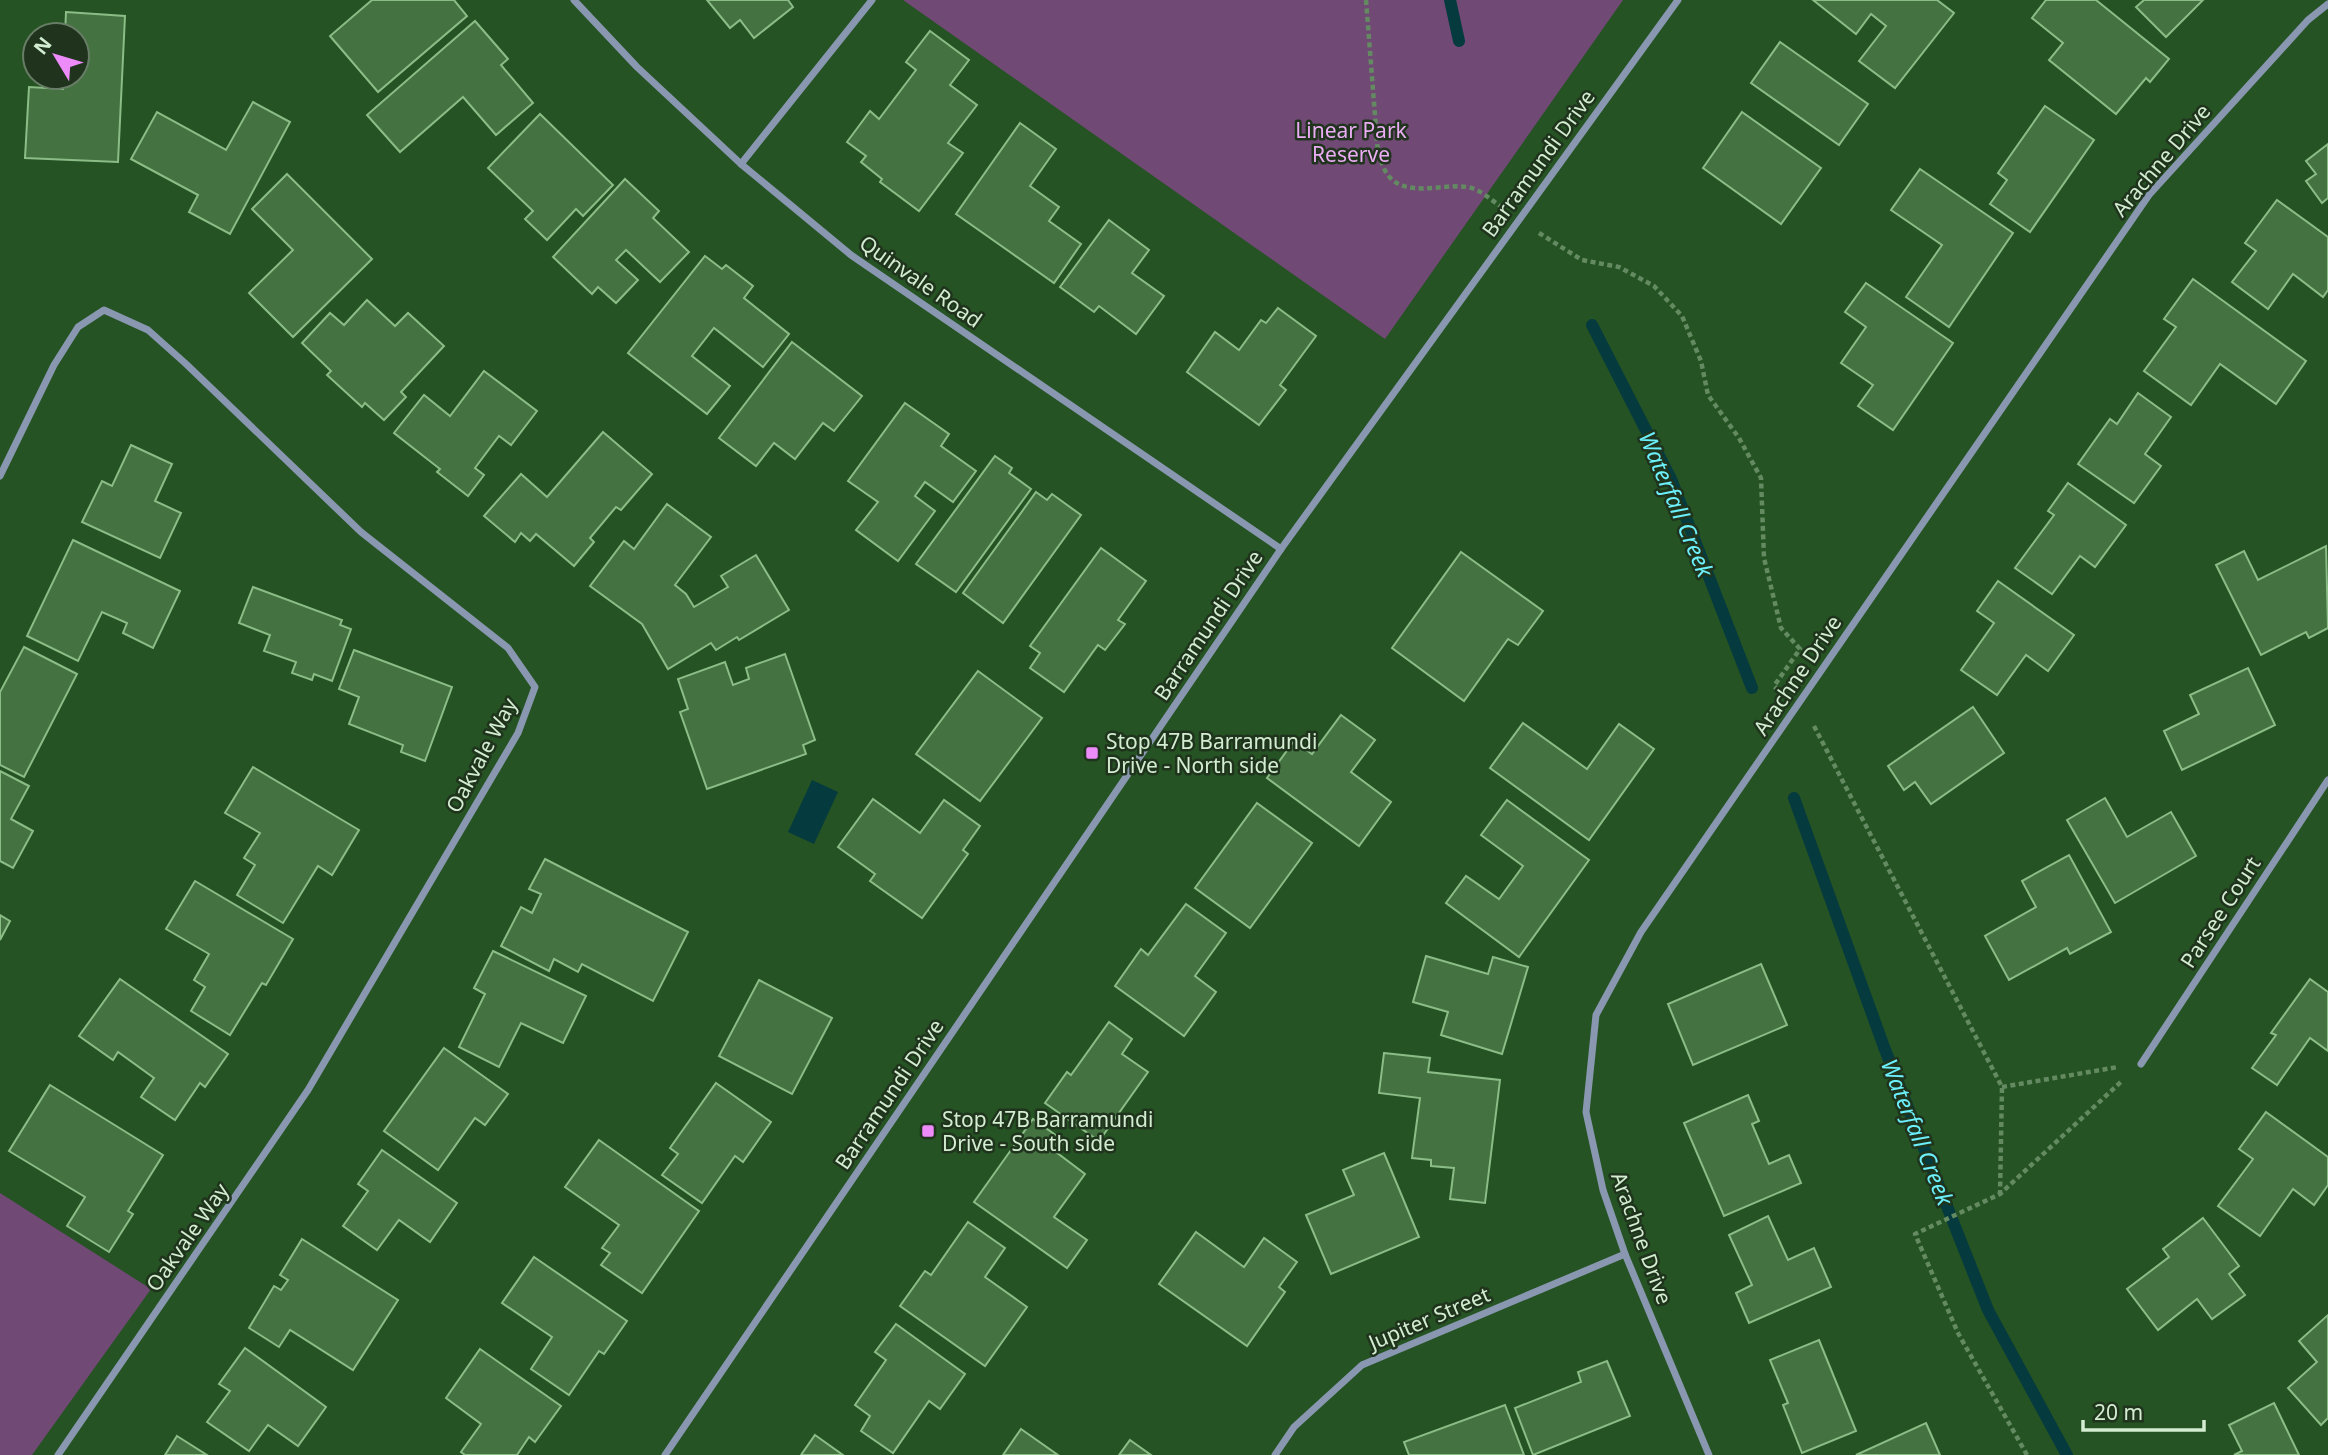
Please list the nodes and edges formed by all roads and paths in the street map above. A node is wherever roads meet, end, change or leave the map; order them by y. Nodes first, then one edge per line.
1 (574, 0) edge
2 (872, 0) edge
3 (1366, 0) edge
4 (1678, 0) edge
5 (2328, 4) edge
6 (741, 164) junction
7 (1519, 220) junction
8 (0, 476) edge
9 (1280, 550) junction
10 (1796, 708) junction
11 (2328, 780) edge
12 (2141, 1064) junction
13 (2002, 1087) junction
14 (2000, 1194) junction
15 (1625, 1254) junction
16 (58, 1455) edge
17 (665, 1455) edge
18 (1275, 1455) edge
19 (1709, 1455) edge
20 (2027, 1455) edge

1 - 6 street, Quinvale Road
2 - 6 street
3 - 7 path
4 - 7 street, Barramundi Drive
5 - 10 street, Arachne Drive
6 - 9 street, Quinvale Road
7 - 9 street, Barramundi Drive
7 - 10 path
8 - 16 street, Oakvale Way
9 - 17 street, Barramundi Drive
10 - 13 path
10 - 15 street, Arachne Drive
11 - 12 street, Parsee Court
12 - 13 path
12 - 14 path
13 - 14 path
14 - 20 path
15 - 18 street, Jupiter Street
15 - 19 street, Arachne Drive

